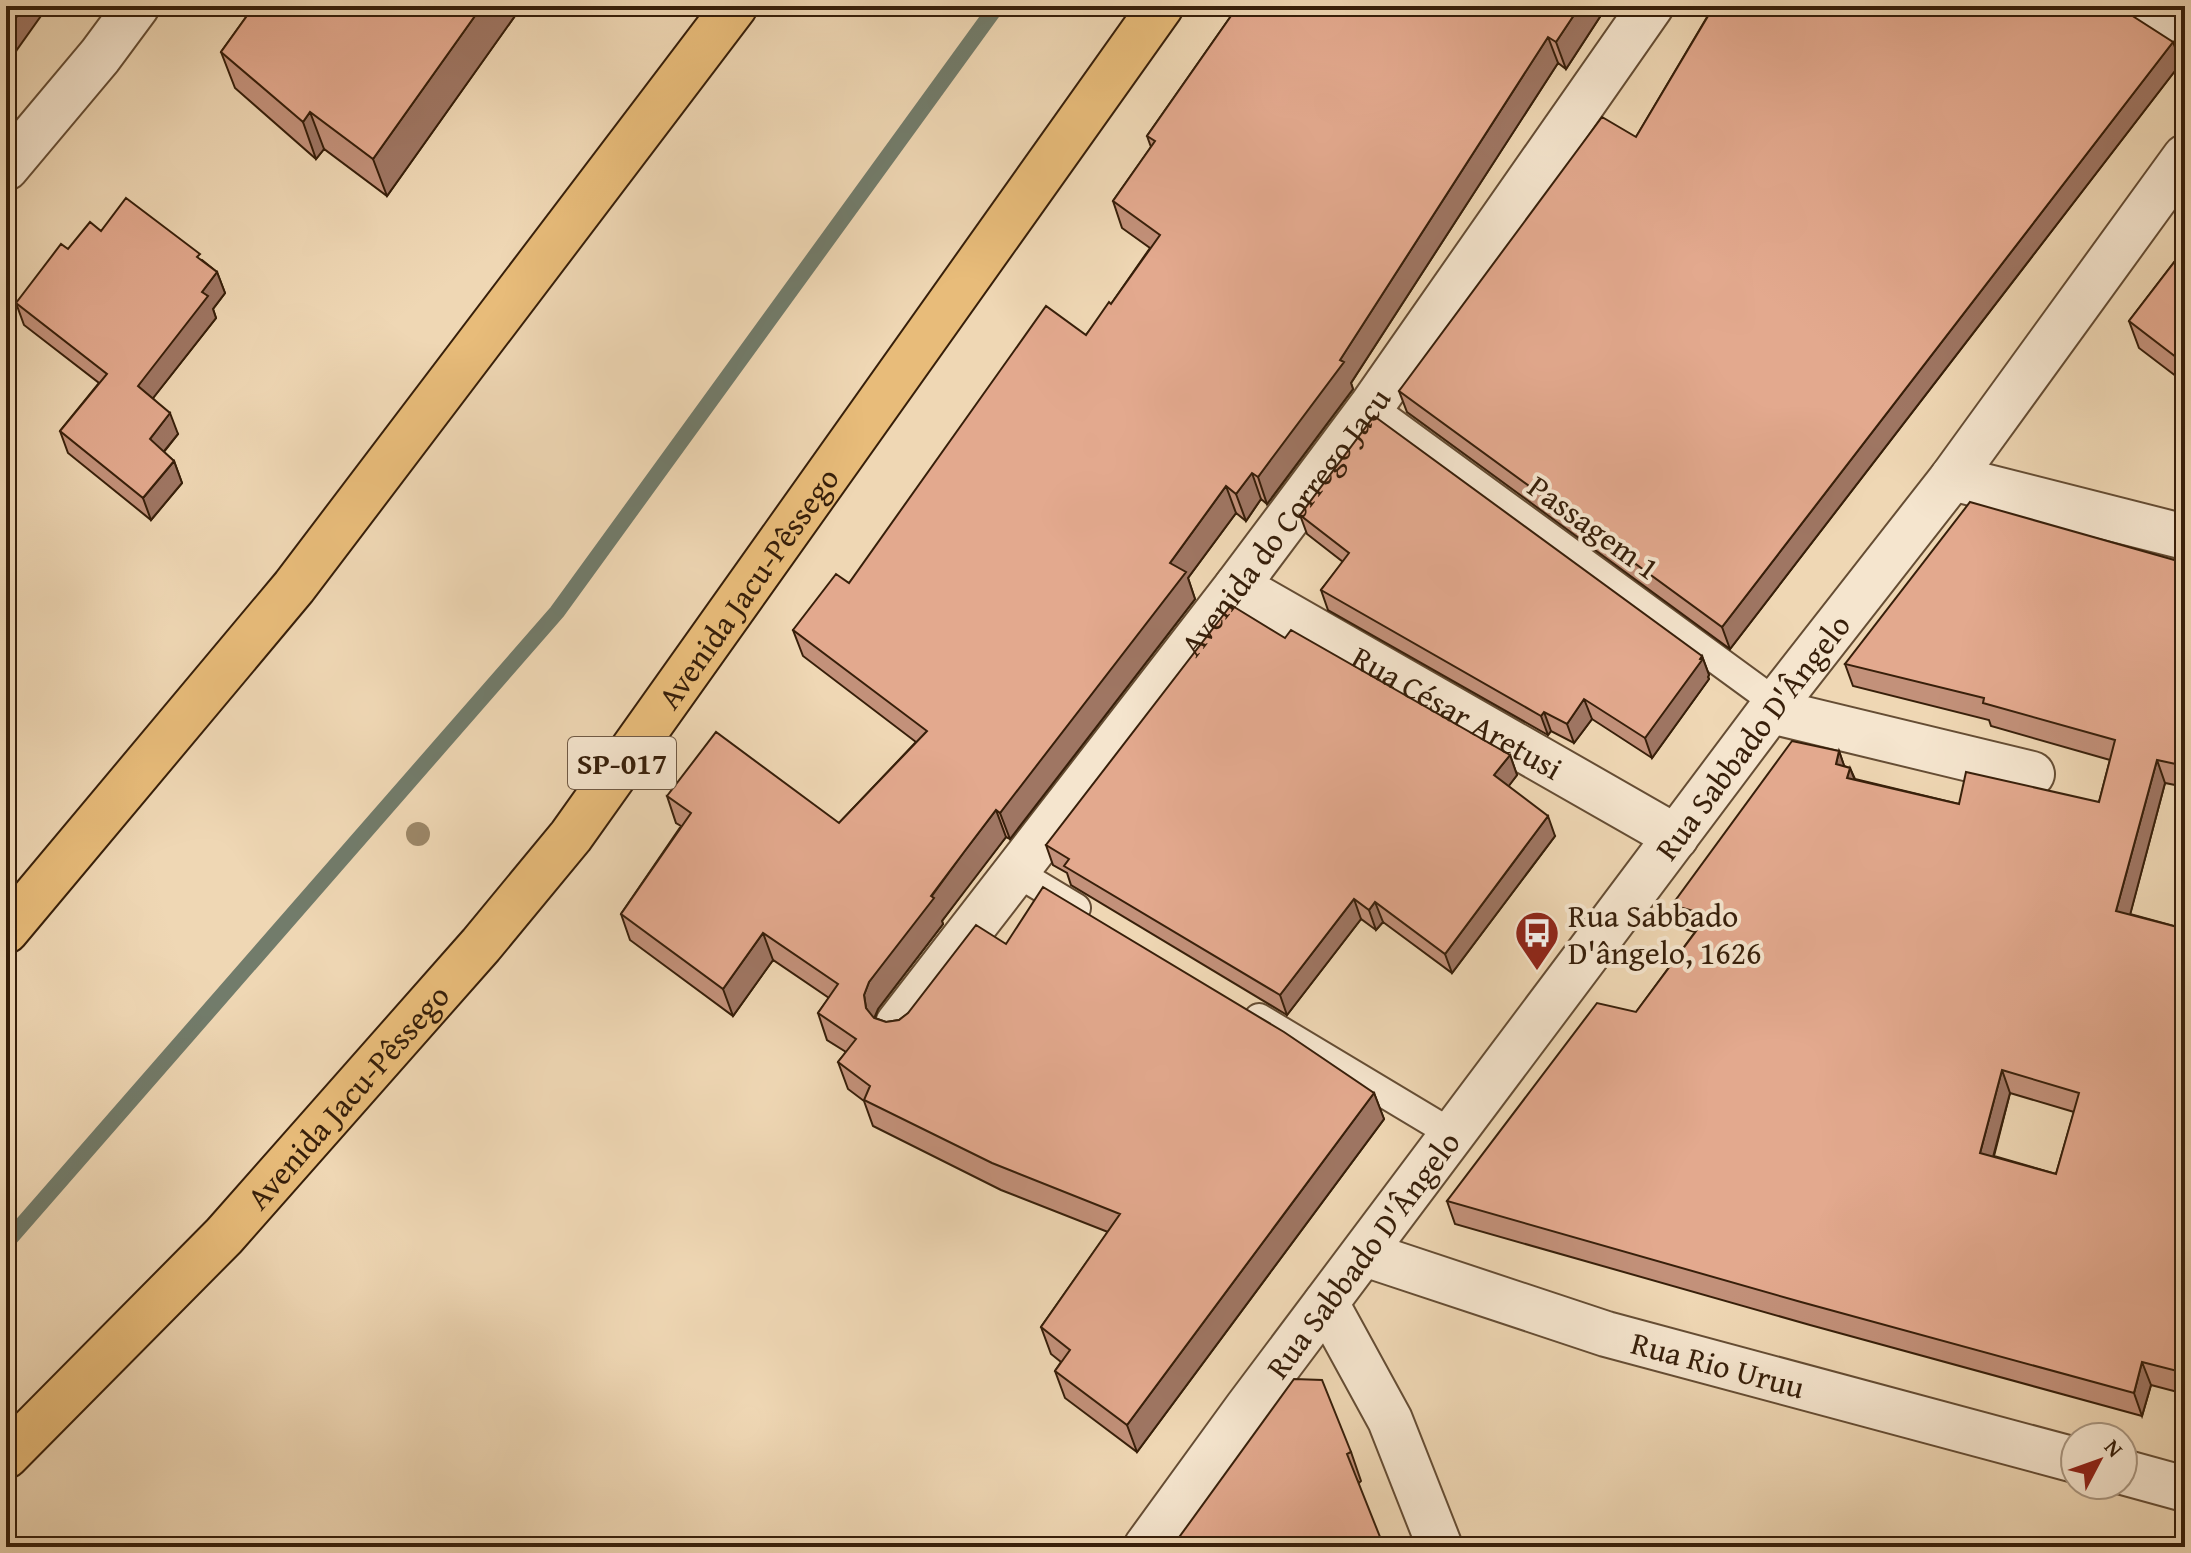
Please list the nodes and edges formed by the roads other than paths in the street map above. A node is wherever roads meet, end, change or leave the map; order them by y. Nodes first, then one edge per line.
1 (137, 6) edge
2 (735, 6) edge
3 (1161, 6) edge
4 (1651, 6) edge
5 (2143, 6) edge
6 (2185, 33) edge
7 (2185, 157) edge
8 (6, 168) edge
9 (1371, 407) junction
10 (1952, 478) junction
11 (2185, 537) edge
12 (1237, 586) junction
13 (1773, 707) junction
14 (2032, 774) dead end
15 (1676, 837) junction
16 (1016, 872) junction
17 (1099, 921) edge
18 (6, 931) edge
19 (1235, 1003) edge
20 (898, 1024) edge
21 (1454, 1135) junction
22 (1365, 1254) junction
23 (1326, 1303) junction
24 (6, 1456) edge
25 (2059, 1456) edge
26 (2139, 1476) edge
27 (2185, 1489) edge
28 (1146, 1547) edge
29 (1440, 1547) edge

1 - 8 street
2 - 18 highway
3 - 24 highway, Avenida Jacu-Pêssego / SP-017
4 - 9 street, Avenida do Corrego Jacu
5 - 6 lane
7 - 10 street, Rua Sabbado D'Ângelo
9 - 12 street, Avenida do Corrego Jacu
9 - 13 lane, Passagem 1
10 - 11 street
10 - 13 street, Rua Sabbado D'Ângelo
12 - 15 street, Rua César Aretusi
12 - 16 street, Avenida do Corrego Jacu
13 - 14 street
13 - 15 street, Rua Sabbado D'Ângelo
15 - 21 street, Rua Sabbado D'Ângelo
16 - 17 lane
16 - 20 street, Avenida do Corrego Jacu
19 - 21 lane
21 - 22 street, Rua Sabbado D'Ângelo
22 - 23 street, Rua Sabbado D'Ângelo
22 - 25 street, Rua Rio Uruu
23 - 28 street, Rua Sabbado D'Ângelo
23 - 29 street
26 - 27 street

